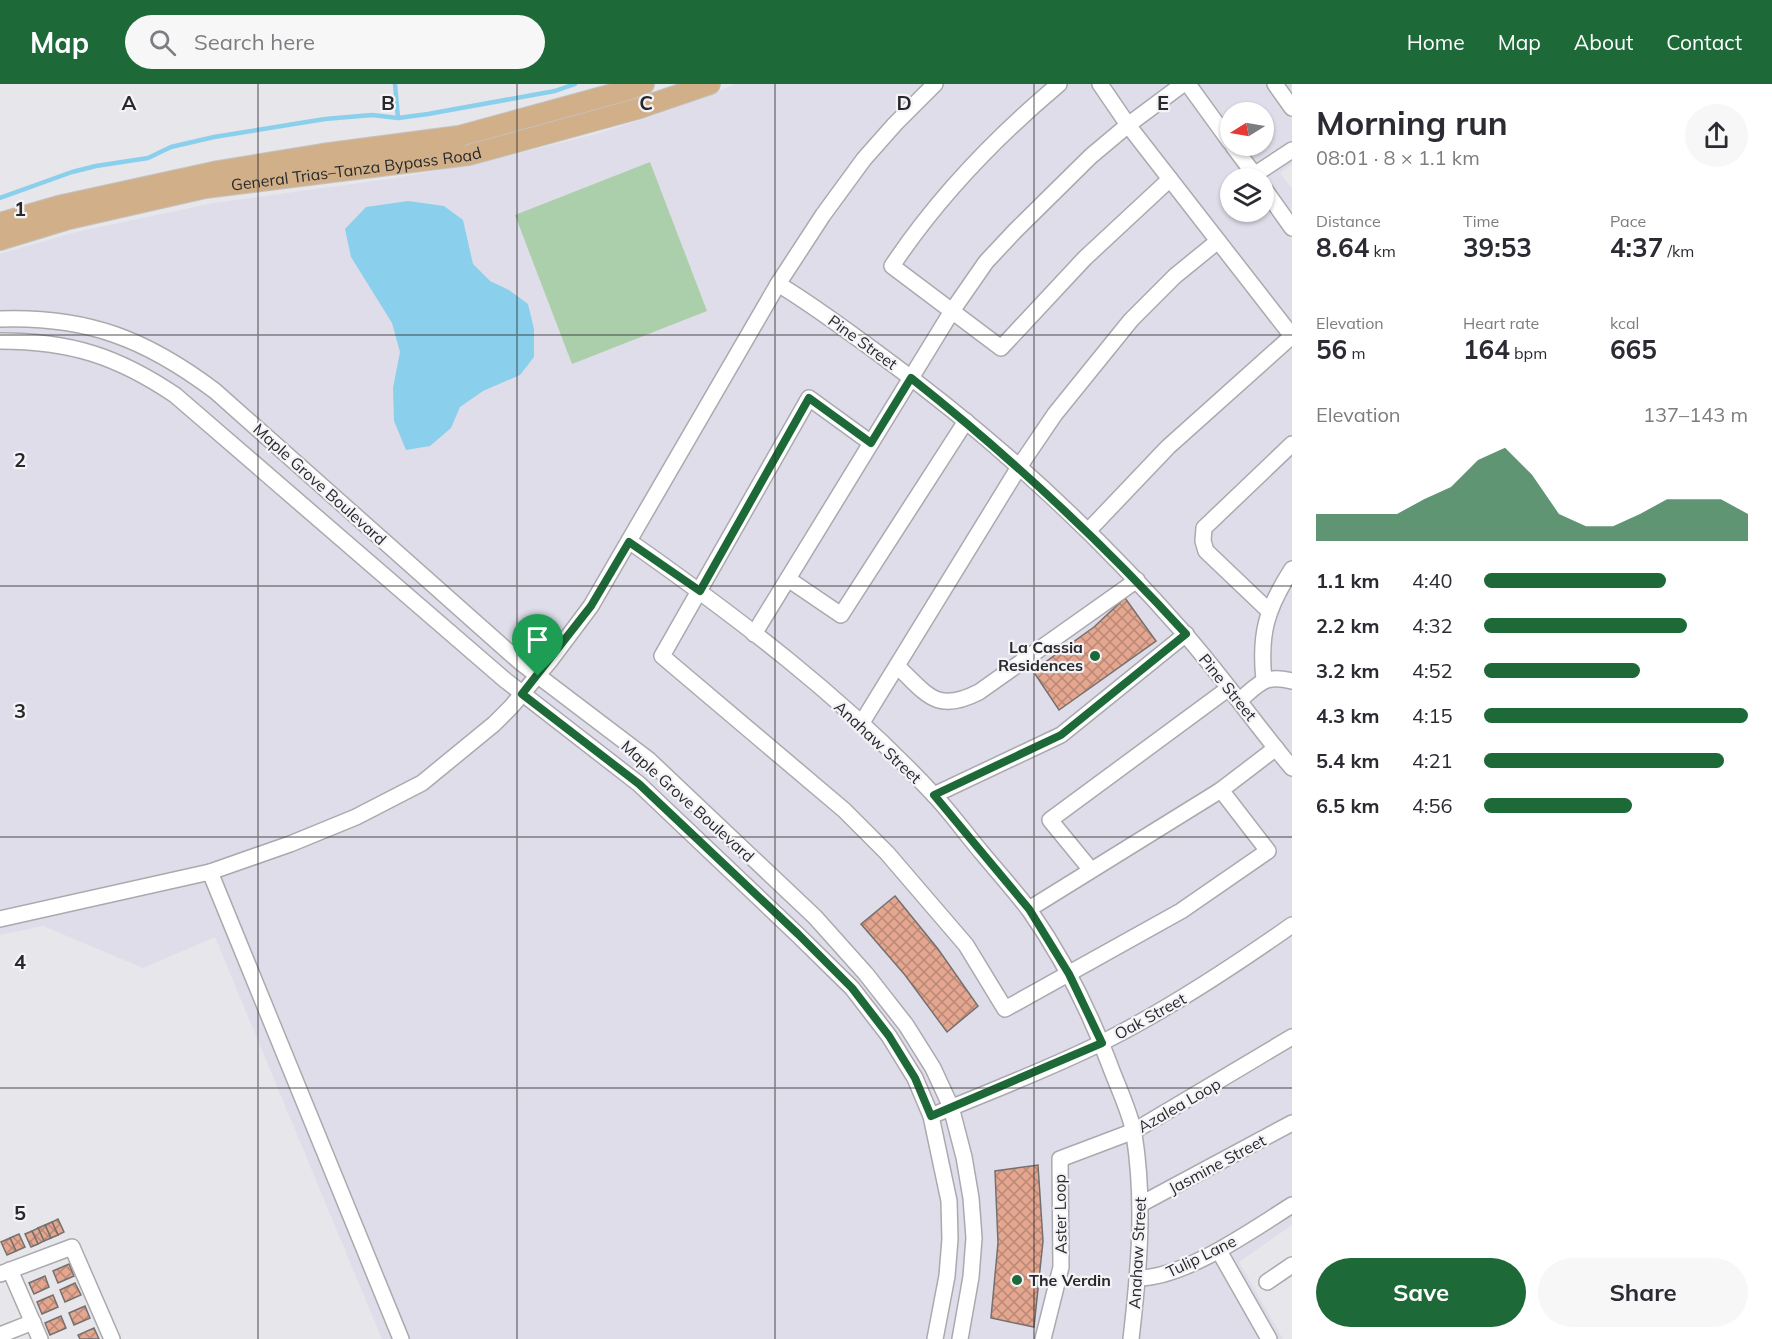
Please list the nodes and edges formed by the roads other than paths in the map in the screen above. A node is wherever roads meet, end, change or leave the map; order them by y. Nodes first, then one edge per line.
1 (644, 84) edge
2 (710, 84) edge
3 (935, 84) edge
4 (1059, 84) edge
5 (1100, 84) edge
6 (1183, 84) edge
7 (1188, 84) edge
8 (1275, 84) edge
9 (1292, 108) edge
10 (1128, 125) junction
11 (1220, 128) edge
12 (1292, 150) edge
13 (1272, 168) edge
14 (1170, 179) junction
15 (1274, 203) edge
16 (0, 223) edge
17 (1292, 228) edge
18 (0, 240) edge
19 (1218, 241) junction
20 (778, 284) junction
21 (952, 311) junction
22 (0, 319) edge
23 (1292, 336) edge
24 (0, 341) edge
25 (911, 378) junction
26 (966, 421) junction
27 (871, 443) junction
28 (1292, 444) edge
29 (1019, 467) junction
30 (1088, 531) junction
31 (629, 542) junction
32 (1292, 569) edge
33 (788, 579) junction
34 (1137, 580) junction
35 (700, 591) junction
36 (1269, 611) junction
37 (754, 634) junction
38 (1186, 634) junction
39 (897, 666) junction
40 (538, 676) junction
41 (1264, 680) junction
42 (1292, 681) edge
43 (1229, 688) junction
44 (522, 694) junction
45 (1240, 700) junction
46 (861, 724) junction
47 (1276, 748) junction
48 (1292, 768) edge
49 (1221, 790) junction
50 (934, 795) junction
51 (1091, 870) junction
52 (210, 872) junction
53 (1029, 909) junction
54 (0, 919) edge
55 (1292, 925) edge
56 (1069, 974) junction
57 (1292, 1037) edge
58 (1102, 1043) junction
59 (951, 1107) junction
60 (931, 1116) junction
61 (1292, 1123) edge
62 (1134, 1131) junction
63 (1060, 1160) joint
64 (1141, 1204) junction
65 (1292, 1205) edge
66 (1219, 1251) junction
67 (5, 1272) edge
68 (1289, 1273) edge
69 (1138, 1278) junction
70 (1267, 1282) dead end
71 (33, 1322) junction
72 (0, 1335) edge
73 (40, 1339) edge
74 (112, 1339) edge
75 (401, 1339) edge
76 (934, 1339) edge
77 (960, 1339) edge
78 (1043, 1339) edge
79 (1131, 1339) edge
80 (1269, 1339) edge

1 - 16 main road, General Trias–Tanza Bypass Road
2 - 18 main road, General Trias–Tanza Bypass Road
3 - 20 street
4 - 21 street
5 - 10 street
6 - 10 street
7 - 11 street
8 - 9 street
10 - 14 street
10 - 21 street
12 - 13 street
14 - 19 street
14 - 21 street
15 - 17 street
19 - 23 street
19 - 29 street
20 - 25 street, Pine Street
20 - 31 street
21 - 25 street
22 - 40 street, Maple Grove Boulevard
23 - 30 street
24 - 44 street, Maple Grove Boulevard
25 - 26 street, Pine Street
25 - 27 street
26 - 29 street, Pine Street
26 - 33 street
27 - 33 street
27 - 35 street
28 - 36 street
29 - 30 street, Pine Street
29 - 39 street
30 - 34 street, Pine Street
31 - 35 street, Anahaw Street
31 - 40 street
32 - 36 street
33 - 37 street
34 - 38 street, Pine Street
34 - 39 street
35 - 37 street, Anahaw Street
35 - 56 street
36 - 41 street
37 - 46 street, Anahaw Street
38 - 43 street, Pine Street
38 - 50 street
39 - 46 street
40 - 44 street
40 - 59 street, Maple Grove Boulevard
41 - 42 street
41 - 45 street
43 - 45 street, Pine Street
43 - 51 street
44 - 52 street
44 - 60 street, Maple Grove Boulevard
45 - 47 street, Pine Street
46 - 50 street, Anahaw Street
47 - 48 street, Pine Street
47 - 49 street
49 - 51 street
49 - 56 street
50 - 53 street, Anahaw Street
51 - 53 street
52 - 54 street
52 - 75 street
53 - 56 street, Anahaw Street
55 - 58 street, Oak Street
56 - 58 street, Anahaw Street
57 - 62 street, Azalea Loop
58 - 59 street, Oak Street
58 - 62 street, Anahaw Street
59 - 60 street, Oak Street
59 - 77 street, Maple Grove Boulevard
60 - 76 street, Maple Grove Boulevard
61 - 64 street, Jasmine Street
62 - 63 street, Azalea Loop
62 - 64 street, Anahaw Street
63 - 78 street, Aster Loop
64 - 69 street, Anahaw Street
65 - 66 street, Tulip Lane
66 - 69 street, Tulip Lane
66 - 80 street
67 - 71 street
67 - 74 street
68 - 70 street
69 - 79 street, Anahaw Street
71 - 72 street
71 - 73 street

